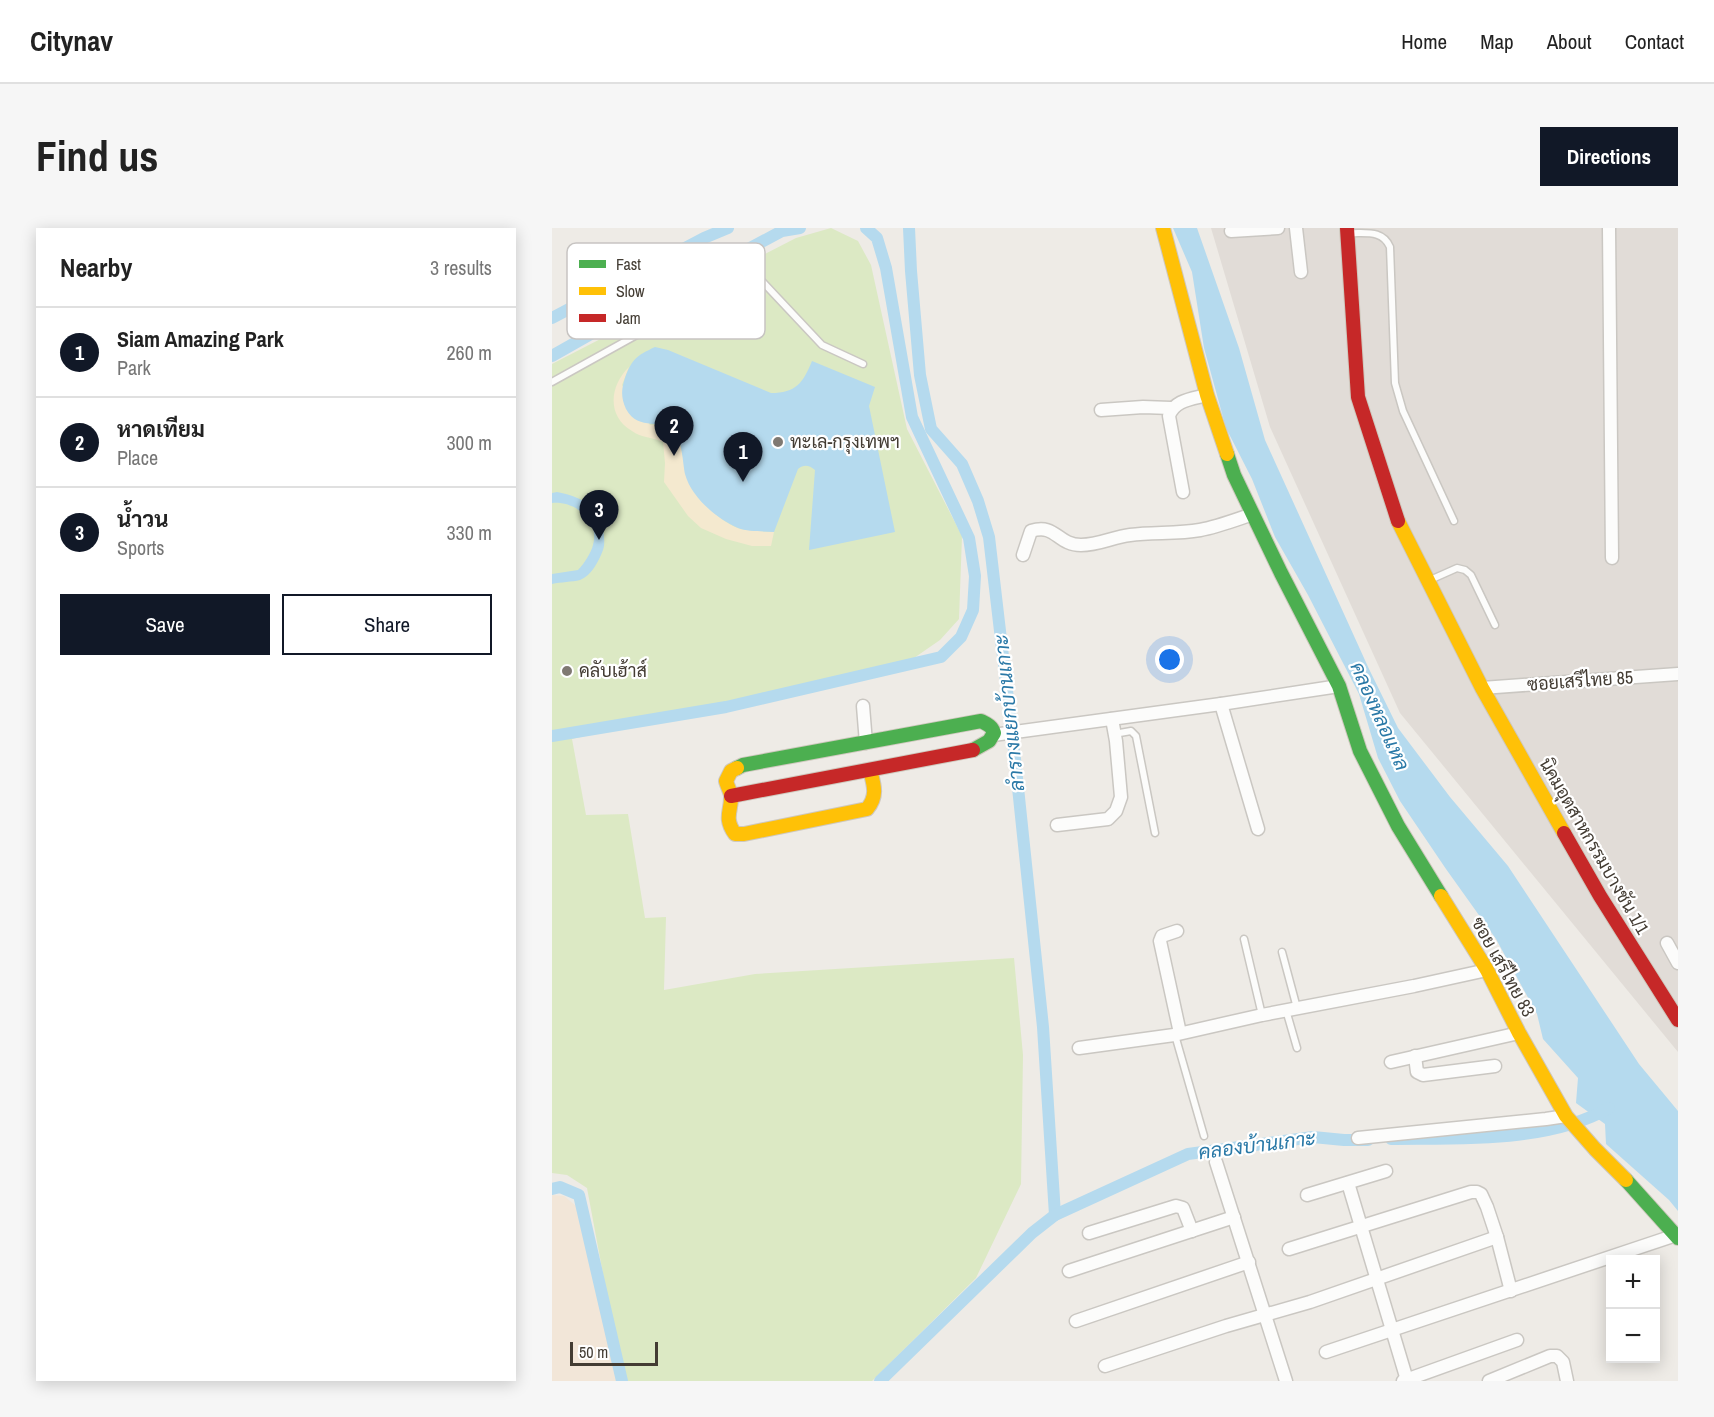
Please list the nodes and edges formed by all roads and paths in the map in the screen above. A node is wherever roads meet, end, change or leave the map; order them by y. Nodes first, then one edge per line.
1 (1163, 228) edge
2 (1278, 228) edge
3 (1296, 228) edge
4 (1609, 228) edge
5 (1231, 231) dead end
6 (1347, 231) edge
7 (1301, 272) dead end
8 (765, 284) edge
9 (629, 339) edge
10 (863, 364) dead end
11 (552, 382) edge
12 (1206, 395) junction
13 (1172, 408) junction
14 (1101, 410) dead end
15 (1183, 492) dead end
16 (1253, 514) junction
17 (1455, 521) dead end
18 (1023, 555) dead end
19 (1612, 558) dead end
20 (1428, 581) junction
21 (1495, 625) dead end
22 (1678, 674) edge
23 (1340, 686) junction
24 (1482, 688) junction
25 (1221, 704) junction
26 (863, 706) dead end
27 (1112, 719) junction
28 (998, 734) junction
29 (1114, 734) junction
30 (866, 743) junction
31 (870, 770) junction
32 (731, 796) junction
33 (1057, 825) dead end
34 (1258, 829) dead end
35 (1155, 833) dead end
36 (1178, 931) dead end
37 (1244, 939) dead end
38 (1667, 943) dead end
39 (1282, 952) dead end
40 (1678, 963) edge
41 (1487, 970) junction
42 (1673, 1003) edge
43 (1291, 1009) junction
44 (1262, 1014) junction
45 (1678, 1020) edge
46 (1519, 1033) junction
47 (1177, 1034) junction
48 (1079, 1048) dead end
49 (1297, 1048) dead end
50 (1415, 1056) junction
51 (1390, 1062) dead end
52 (1495, 1066) dead end
53 (1573, 1123) junction
54 (1204, 1136) dead end
55 (1358, 1138) dead end
56 (1216, 1162) dead end
57 (1386, 1171) dead end
58 (1348, 1183) junction
59 (1307, 1195) dead end
60 (1234, 1217) junction
61 (1361, 1227) junction
62 (1192, 1231) junction
63 (1089, 1233) dead end
64 (1497, 1237) junction
65 (1677, 1237) edge
66 (1289, 1249) dead end
67 (1249, 1262) junction
68 (1069, 1271) dead end
69 (1376, 1280) junction
70 (1511, 1291) junction
71 (1265, 1315) junction
72 (1076, 1321) dead end
73 (1391, 1331) junction
74 (1517, 1340) dead end
75 (1326, 1352) dead end
76 (1105, 1366) dead end
77 (1405, 1380) edge
78 (1286, 1381) edge
79 (1490, 1381) edge
80 (1567, 1381) edge

1 - 12 street, ซอย เสรีไทย 83
2 - 5 street
3 - 7 street
4 - 19 street
6 - 17 lane
6 - 20 street, นิคมอุตสาหกรรมบางชัน 1/1
8 - 10 lane
9 - 11 lane
12 - 13 street
12 - 16 street, ซอย เสรีไทย 83
13 - 14 street
13 - 15 street
16 - 18 street
16 - 23 street, ซอย เสรีไทย 83
20 - 21 lane
20 - 24 street, นิคมอุตสาหกรรมบางชัน 1/1
22 - 24 street, ซอยเสรีไทย 85
23 - 25 street
23 - 41 street, ซอย เสรีไทย 83
24 - 42 street, นิคมอุตสาหกรรมบางชัน 1/1
25 - 27 street
25 - 34 street
26 - 30 street
27 - 28 street
27 - 29 street
28 - 30 street
28 - 31 street
29 - 33 street
29 - 35 lane
30 - 32 street
31 - 32 street
31 - 32 street
36 - 47 street
37 - 44 lane
38 - 40 street
39 - 43 lane
41 - 43 street
41 - 46 street, ซอย เสรีไทย 83
42 - 45 street, นิคมอุตสาหกรรมบางชัน 1/1
43 - 44 street
43 - 49 lane
44 - 47 street
46 - 50 street
46 - 53 street, ซอย เสรีไทย 83
47 - 48 street
47 - 54 lane
50 - 51 street
50 - 52 street
53 - 55 street
53 - 65 street, ซอย เสรีไทย 83
56 - 60 street
57 - 58 street
58 - 59 street
58 - 61 street
60 - 62 street
60 - 67 street
61 - 64 street
61 - 66 street
61 - 69 street
62 - 63 street
62 - 68 street
64 - 69 street
64 - 70 street
65 - 70 street
67 - 71 street
67 - 72 street
69 - 71 street
69 - 73 street
70 - 73 street
71 - 76 street
71 - 78 street
73 - 75 street
73 - 77 street
74 - 77 street
79 - 80 street

